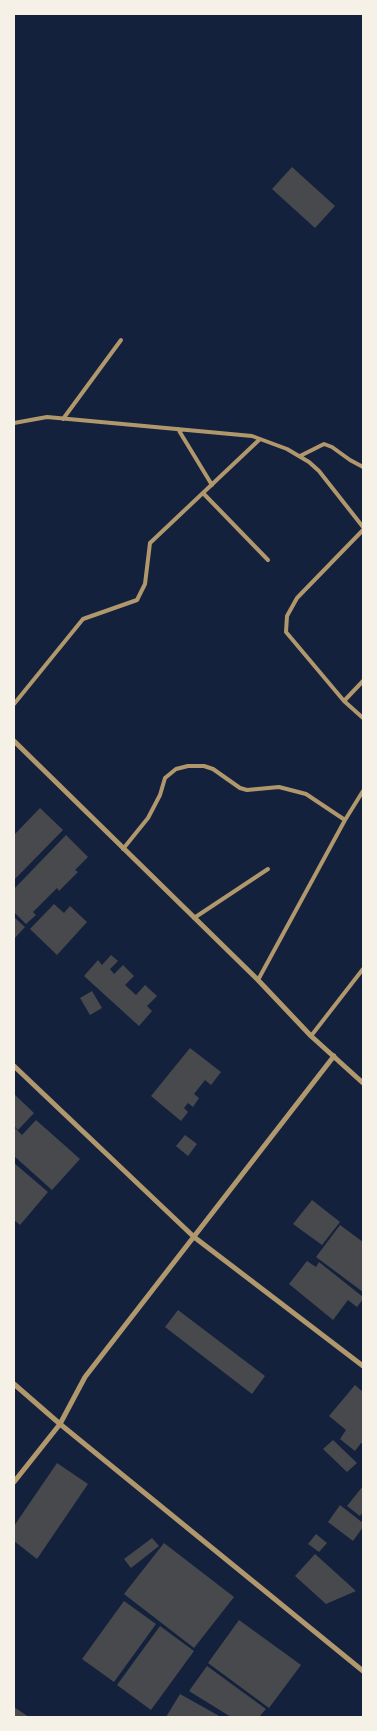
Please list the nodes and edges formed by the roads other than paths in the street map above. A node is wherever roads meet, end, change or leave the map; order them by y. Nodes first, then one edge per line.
1 (121, 340) dead end
2 (63, 419) junction
3 (14, 423) edge
4 (178, 429) junction
5 (260, 439) junction
6 (300, 456) junction
7 (363, 467) edge
8 (212, 485) junction
9 (202, 493) junction
10 (363, 529) edge
11 (268, 560) dead end
12 (363, 681) edge
13 (344, 701) junction
14 (14, 704) edge
15 (363, 718) edge
16 (14, 742) edge
17 (363, 790) edge
18 (345, 820) junction
19 (123, 849) junction
20 (268, 868) dead end
21 (194, 918) junction
22 (363, 969) edge
23 (258, 980) junction
24 (311, 1036) junction
25 (334, 1056) junction
26 (14, 1066) edge
27 (363, 1082) edge
28 (194, 1237) junction
29 (363, 1366) edge
30 (14, 1384) edge
31 (60, 1424) junction
32 (14, 1482) edge
33 (363, 1671) edge

1 - 2 lane
2 - 3 lane
2 - 4 lane
4 - 5 lane
4 - 8 lane
5 - 6 lane
5 - 8 lane
6 - 7 lane
6 - 10 lane
8 - 9 lane
9 - 11 lane
9 - 14 lane
10 - 13 lane
12 - 13 lane
13 - 15 lane
16 - 19 street
17 - 18 lane
18 - 19 lane
18 - 23 lane
19 - 21 street
20 - 21 lane
21 - 23 street
22 - 24 lane
23 - 24 street
24 - 25 street
25 - 27 street
25 - 28 street
26 - 28 street
28 - 29 street
28 - 31 street
30 - 31 street
31 - 32 street
31 - 33 street

